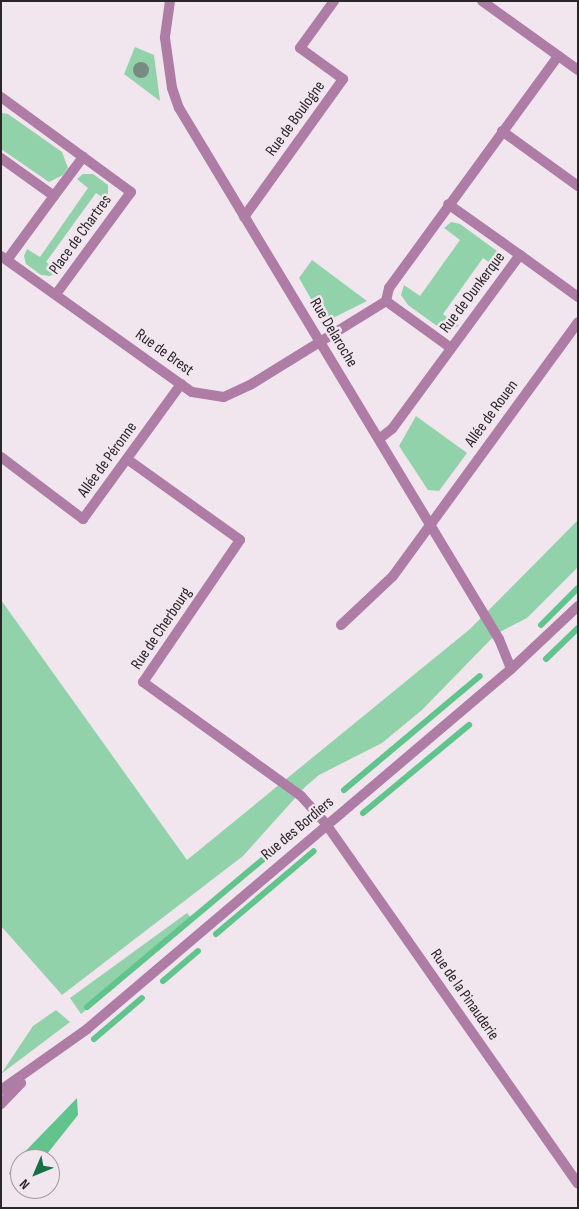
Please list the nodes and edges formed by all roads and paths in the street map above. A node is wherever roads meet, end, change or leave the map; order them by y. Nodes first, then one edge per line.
1 (170, 1) edge
2 (334, 1) edge
3 (482, 1) edge
4 (558, 56) junction
5 (578, 70) edge
6 (1, 97) edge
7 (502, 131) junction
8 (1, 158) edge
9 (83, 158) junction
10 (578, 186) edge
11 (54, 196) junction
12 (448, 204) junction
13 (244, 217) junction
14 (520, 255) junction
15 (4, 258) edge
16 (56, 294) junction
17 (578, 296) edge
18 (386, 301) junction
19 (578, 322) edge
20 (321, 341) junction
21 (451, 348) junction
22 (181, 384) junction
23 (379, 439) junction
24 (1, 458) edge
25 (127, 459) junction
26 (430, 524) junction
27 (578, 606) edge
28 (341, 626) dead end
29 (511, 669) junction
30 (326, 824) junction
31 (34, 1070) junction
32 (1, 1090) edge
33 (1, 1104) edge
34 (578, 1184) edge

1 - 13 street, Rue Delaroche
2 - 13 street, Rue de Boulogne
3 - 4 street
4 - 5 street
4 - 7 street
6 - 9 street, Place de Chartres
7 - 10 street
7 - 12 street
8 - 11 street
9 - 11 street
9 - 16 street, Place de Chartres
11 - 15 street
12 - 14 street, Rue de Dunkerque
12 - 18 street
13 - 20 street, Rue Delaroche
14 - 17 street
14 - 21 street, Rue de Dunkerque
15 - 16 street, Rue de Brest
16 - 22 street, Rue de Brest
18 - 20 street
18 - 21 street, Rue de Dunkerque
19 - 26 street, Allée de Rouen
20 - 22 street, Rue de Brest
20 - 23 street, Rue Delaroche
21 - 23 street, Rue de Dunkerque
22 - 25 street, Allée de Péronne
23 - 26 street, Rue Delaroche
24 - 25 street, Allée de Péronne
25 - 30 street, Rue de Cherbourg
26 - 28 street, Allée de Rouen
26 - 29 street, Rue Delaroche
27 - 29 street, Rue des Bordiers
29 - 30 street, Rue des Bordiers
30 - 31 street, Rue des Bordiers
30 - 34 street, Rue de la Pinauderie
31 - 32 street, Rue des Bordiers
31 - 33 street, Rue des Bordiers

